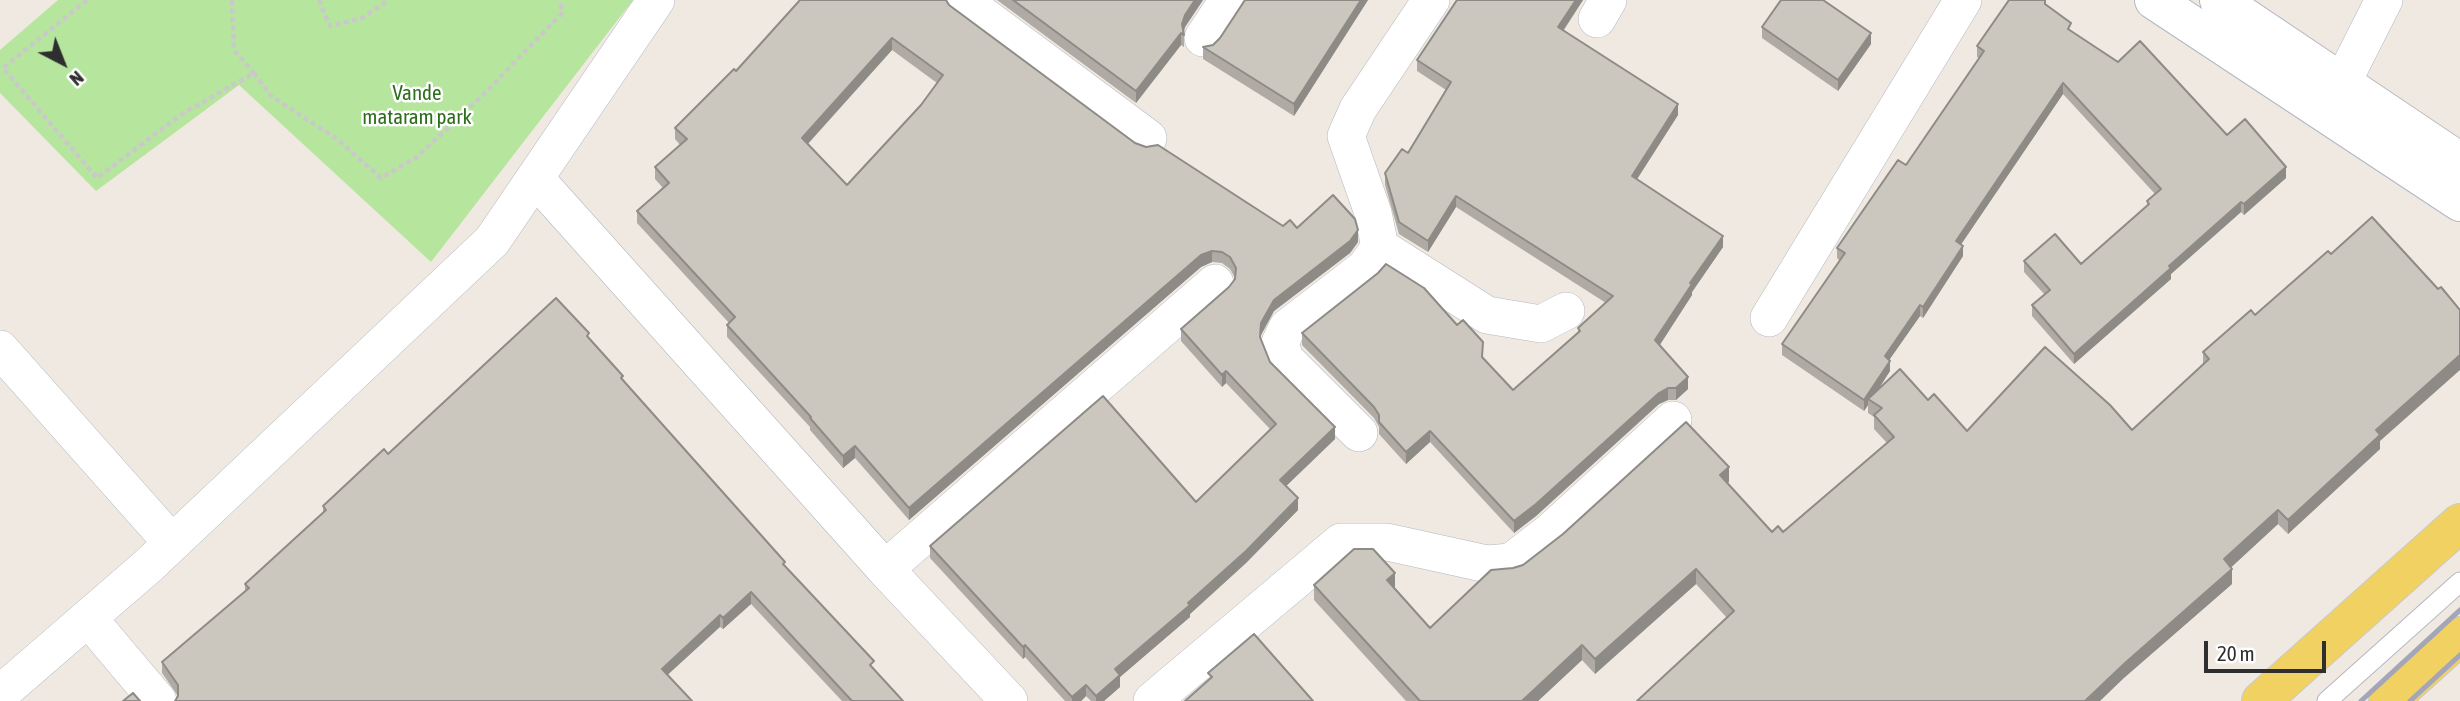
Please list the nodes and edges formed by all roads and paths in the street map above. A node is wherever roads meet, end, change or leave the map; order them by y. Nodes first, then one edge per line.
1 (86, 0) edge
2 (233, 0) edge
3 (319, 0) edge
4 (389, 0) edge
5 (560, 0) edge
6 (656, 0) edge
7 (962, 0) edge
8 (1228, 0) edge
9 (1431, 0) edge
10 (1963, 0) edge
11 (2154, 0) edge
12 (2384, 0) edge
13 (2230, 3) edge
14 (1203, 38) dead end
15 (254, 73) junction
16 (2342, 83) junction
17 (1148, 138) dead end
18 (2460, 162) edge
19 (535, 178) junction
20 (2460, 202) edge
21 (1380, 247) junction
22 (1215, 283) dead end
23 (1566, 311) dead end
24 (1769, 318) dead end
25 (0, 350) edge
26 (1673, 420) dead end
27 (1359, 433) dead end
28 (2460, 523) edge
29 (172, 543) junction
30 (885, 569) junction
31 (2460, 582) edge
32 (88, 618) junction
33 (2460, 636) edge
34 (0, 694) edge
35 (158, 701) edge
36 (1009, 701) edge
37 (1152, 701) edge
38 (2261, 701) edge
39 (2327, 701) edge
40 (2388, 701) edge

1 - 15 path
2 - 15 path
3 - 4 path
5 - 15 path
6 - 19 street
7 - 17 street
8 - 14 street
9 - 21 street
10 - 24 street
11 - 20 main road
12 - 16 street
13 - 16 main road
16 - 18 main road
19 - 29 street
19 - 30 street
21 - 23 street
21 - 27 street
22 - 30 street
25 - 29 street
26 - 37 street
28 - 38 main road
29 - 32 street
30 - 36 street
31 - 39 lane
32 - 34 street
32 - 35 street
33 - 40 main road

